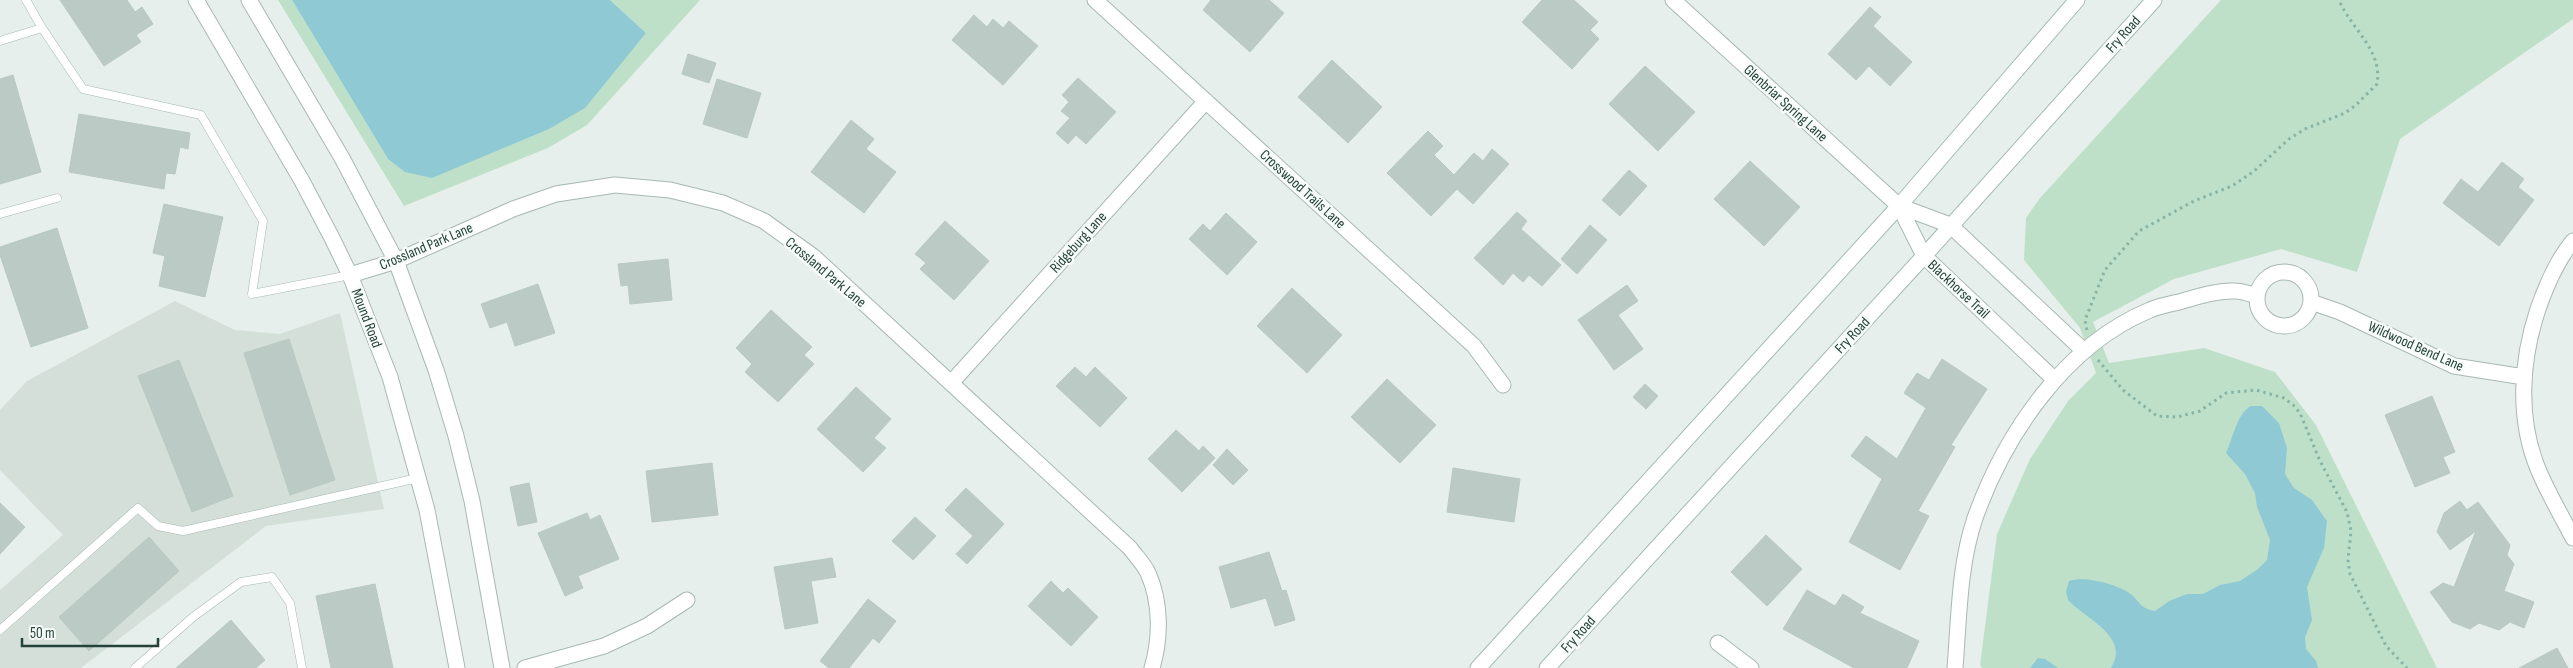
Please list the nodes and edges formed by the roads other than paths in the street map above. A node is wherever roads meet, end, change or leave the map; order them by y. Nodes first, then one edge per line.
1 (26, 0) edge
2 (196, 0) edge
3 (249, 0) edge
4 (1095, 0) edge
5 (1673, 0) edge
6 (2077, 0) edge
7 (2154, 0) edge
8 (42, 28) junction
9 (0, 41) edge
10 (1206, 101) junction
11 (57, 198) dead end
12 (1899, 206) junction
13 (0, 214) edge
14 (1950, 225) junction
15 (2573, 241) edge
16 (1924, 256) junction
17 (396, 261) junction
18 (350, 275) junction
19 (2257, 296) junction
20 (2311, 302) junction
21 (2087, 349) junction
22 (2524, 377) junction
23 (2055, 380) junction
24 (951, 383) junction
25 (1503, 385) dead end
26 (418, 478) junction
27 (2573, 538) edge
28 (686, 600) dead end
29 (0, 630) edge
30 (1718, 643) dead end
31 (135, 668) edge
32 (302, 668) edge
33 (457, 668) edge
34 (502, 668) edge
35 (525, 668) edge
36 (1152, 668) edge
37 (1478, 668) edge
38 (1547, 668) edge
39 (1750, 668) edge
40 (1956, 668) edge

1 - 8 lane
2 - 18 street, Mound Road
3 - 17 street
4 - 10 street, Crosswood Trails Lane
5 - 12 street, Glenbriar Spring Lane
6 - 12 street
7 - 14 street, Fry Road
8 - 9 lane
8 - 18 lane
10 - 24 street, Ridgeburg Lane
10 - 25 street, Crosswood Trails Lane
11 - 13 lane
12 - 14 street
12 - 16 street, Blackhorse Trail
12 - 37 street
14 - 16 street, Fry Road
14 - 21 street
15 - 22 street
16 - 23 street, Blackhorse Trail
16 - 38 street, Fry Road
17 - 18 street, Crossland Park Lane
17 - 24 street, Crossland Park Lane
17 - 34 street
18 - 26 street, Mound Road
19 - 20 street
19 - 20 street
19 - 21 street
20 - 22 street, Wildwood Bend Lane
21 - 23 street
22 - 27 street
23 - 40 street
24 - 36 street, Crossland Park Lane
26 - 29 lane
26 - 33 street, Mound Road
28 - 35 street
30 - 39 street
31 - 32 lane

